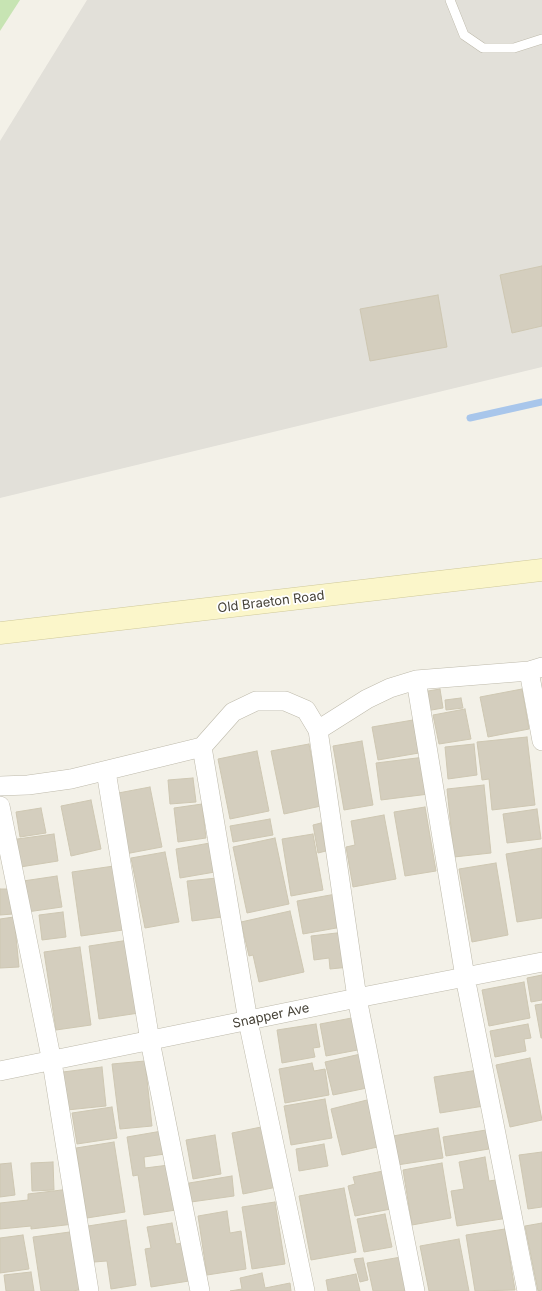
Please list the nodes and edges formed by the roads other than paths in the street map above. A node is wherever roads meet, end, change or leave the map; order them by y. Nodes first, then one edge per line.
1 (450, 0) edge
2 (542, 39) edge
3 (542, 570) edge
4 (0, 633) edge
5 (535, 669) edge
6 (416, 680) junction
7 (318, 730) junction
8 (542, 741) edge
9 (202, 747) junction
10 (106, 770) junction
11 (0, 786) edge
12 (0, 806) edge
13 (542, 962) edge
14 (465, 977) junction
15 (357, 998) junction
16 (248, 1021) junction
17 (150, 1041) junction
18 (52, 1062) junction
19 (0, 1071) edge
20 (89, 1291) edge
21 (200, 1291) edge
22 (304, 1291) edge
23 (415, 1291) edge
24 (528, 1291) edge

1 - 2 lane
3 - 4 street, Old Braeton Road
5 - 6 street
5 - 8 street
6 - 7 street
6 - 14 street
7 - 9 street
7 - 15 street
9 - 10 street
9 - 16 street
10 - 11 street
10 - 17 street
12 - 18 street
13 - 14 street, Snapper Ave
14 - 15 street, Snapper Ave
14 - 24 street
15 - 16 street, Snapper Ave
15 - 23 street
16 - 17 street, Snapper Ave
16 - 22 street
17 - 18 street, Snapper Ave
17 - 21 street
18 - 19 street, Snapper Ave
18 - 20 street

